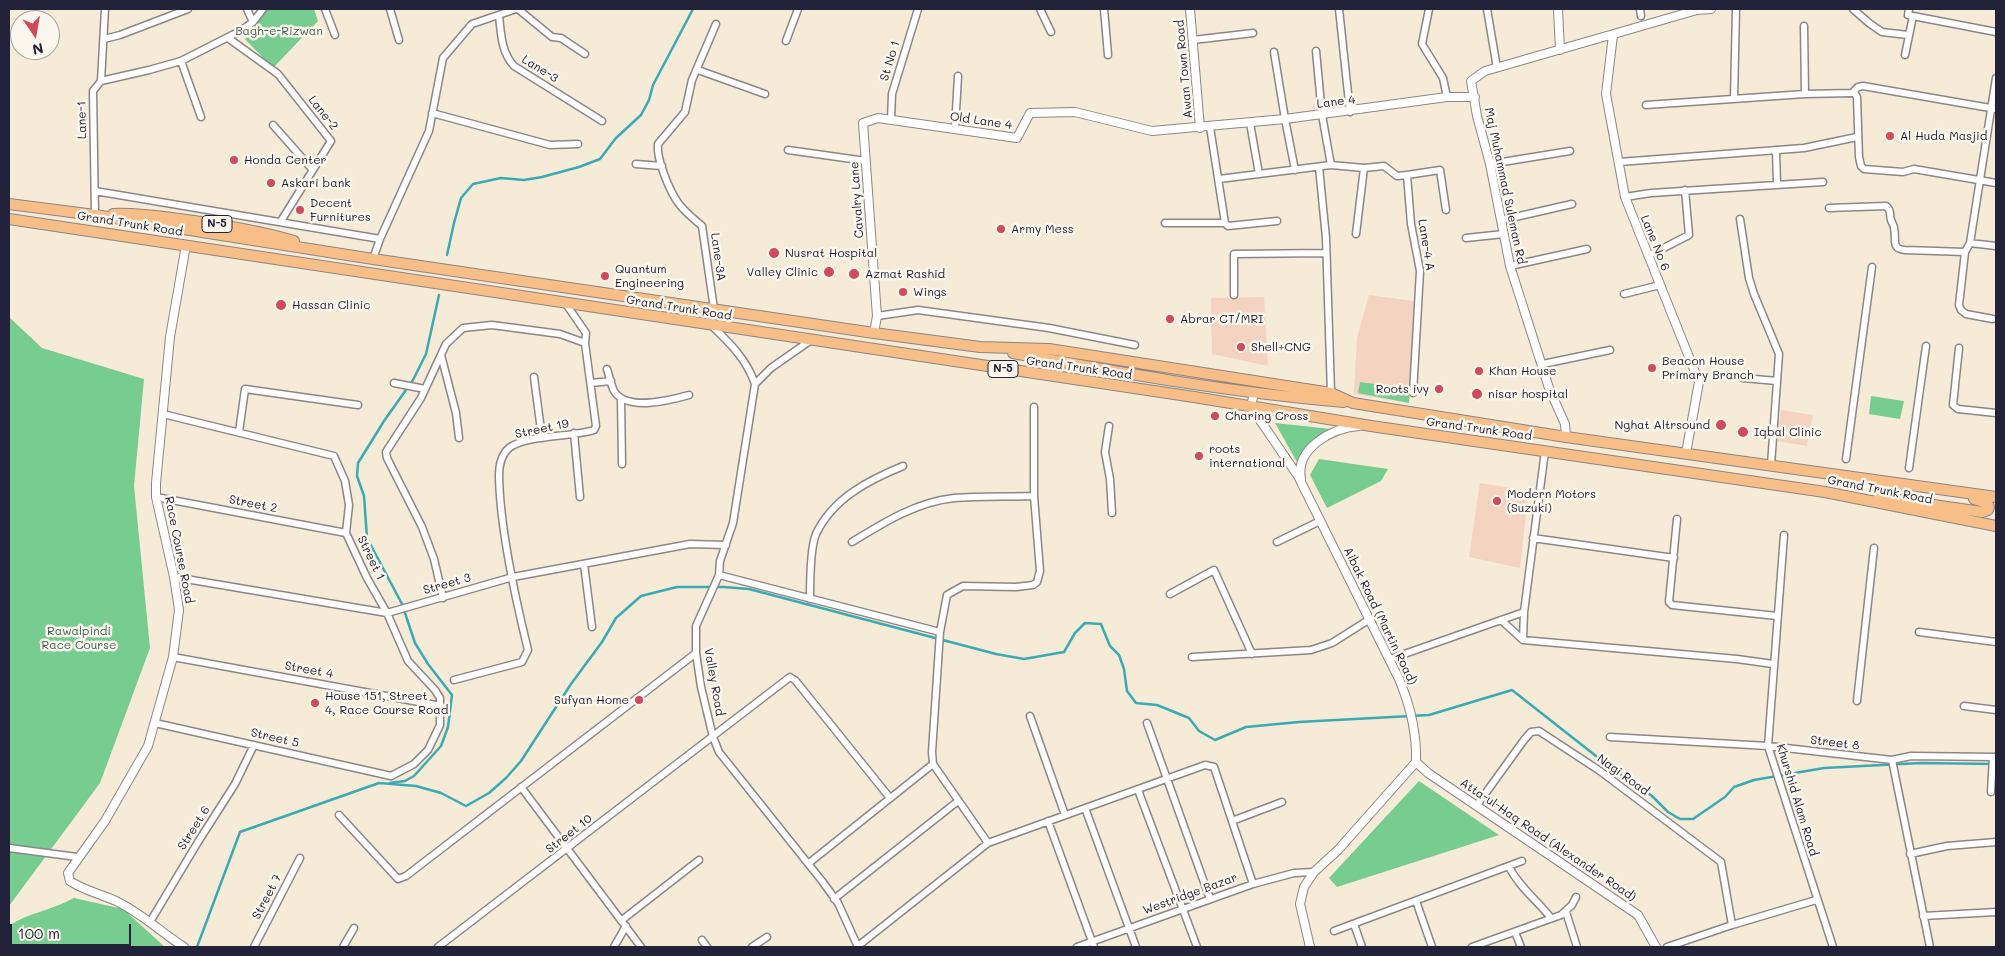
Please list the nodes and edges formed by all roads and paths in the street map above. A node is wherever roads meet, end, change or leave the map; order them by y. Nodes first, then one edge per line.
1 (105, 9) edge
2 (187, 9) edge
3 (247, 9) edge
4 (263, 9) edge
5 (325, 9) edge
6 (390, 9) edge
7 (517, 9) edge
8 (798, 9) edge
9 (918, 9) edge
10 (1040, 9) edge
11 (1104, 9) edge
12 (1190, 9) edge
13 (1339, 9) edge
14 (1429, 9) edge
15 (1487, 9) edge
16 (1558, 9) edge
17 (1711, 9) edge
18 (1736, 9) edge
19 (1854, 9) edge
20 (1909, 9) edge
21 (499, 14) junction
22 (1913, 16) junction
23 (253, 22) junction
24 (716, 24) dead end
25 (1804, 26) dead end
26 (1051, 32) dead end
27 (1253, 32) dead end
28 (1996, 32) edge
29 (335, 35) dead end
30 (1613, 35) junction
31 (1908, 35) junction
32 (228, 38) junction
33 (104, 39) junction
34 (399, 40) dead end
35 (1193, 40) junction
36 (786, 41) dead end
37 (1560, 50) junction
38 (1316, 51) dead end
39 (1274, 52) dead end
40 (585, 54) dead end
41 (1108, 55) dead end
42 (1904, 55) dead end
43 (181, 61) junction
44 (1497, 68) junction
45 (698, 70) junction
46 (958, 76) dead end
47 (1996, 78) edge
48 (102, 81) junction
49 (1854, 92) junction
50 (765, 94) dead end
51 (1805, 94) junction
52 (1447, 97) junction
53 (1475, 97) junction
54 (1734, 99) junction
55 (1646, 106) dead end
56 (1993, 108) edge
57 (1350, 112) junction
58 (432, 113) junction
59 (1322, 115) junction
60 (202, 117) dead end
61 (1284, 119) junction
62 (891, 120) junction
63 (602, 121) dead end
64 (1250, 123) junction
65 (273, 125) dead end
66 (1210, 127) junction
67 (955, 128) junction
68 (1200, 128) junction
69 (1857, 137) junction
70 (578, 144) dead end
71 (788, 150) dead end
72 (1776, 150) junction
73 (1570, 152) dead end
74 (866, 160) junction
75 (1619, 162) junction
76 (636, 164) dead end
77 (1490, 164) junction
78 (1330, 165) junction
79 (662, 166) junction
80 (1319, 167) junction
81 (1364, 168) junction
82 (312, 169) junction
83 (1295, 170) junction
84 (1259, 174) junction
85 (1407, 175) junction
86 (1219, 179) junction
87 (1979, 181) junction
88 (1823, 182) dead end
89 (1777, 184) junction
90 (1996, 184) edge
91 (1685, 190) junction
92 (95, 191) junction
93 (1624, 197) junction
94 (9, 204) edge
95 (1572, 204) dead end
96 (1829, 208) dead end
97 (1446, 210) dead end
98 (95, 215) junction
99 (9, 219) edge
100 (1740, 219) dead end
101 (1502, 220) junction
102 (281, 221) junction
103 (1277, 221) dead end
104 (1164, 223) dead end
105 (1225, 223) junction
106 (188, 230) junction
107 (1356, 234) dead end
108 (1504, 234) junction
109 (1466, 238) dead end
110 (380, 239) junction
111 (1970, 243) junction
112 (186, 245) junction
113 (1996, 246) edge
114 (1587, 249) dead end
115 (1965, 252) junction
116 (336, 253) junction
117 (1326, 253) junction
118 (1648, 256) junction
119 (373, 259) junction
120 (1510, 266) junction
121 (1872, 267) dead end
122 (1660, 285) junction
123 (1624, 294) dead end
124 (1234, 295) dead end
125 (566, 304) junction
126 (714, 309) junction
127 (877, 316) junction
128 (1993, 319) dead end
129 (712, 326) junction
130 (874, 333) junction
131 (810, 340) junction
132 (585, 343) junction
133 (1135, 345) dead end
134 (1926, 346) dead end
135 (980, 347) junction
136 (1959, 348) dead end
137 (1610, 350) dead end
138 (441, 355) junction
139 (1542, 364) junction
140 (607, 368) dead end
141 (534, 377) dead end
142 (1744, 378) dead end
143 (611, 381) junction
144 (591, 382) junction
145 (1777, 382) junction
146 (394, 383) dead end
147 (755, 384) junction
148 (425, 389) junction
149 (1254, 392) junction
150 (1414, 392) dead end
151 (1331, 393) junction
152 (689, 395) dead end
153 (621, 398) junction
154 (1353, 403) junction
155 (358, 405) dead end
156 (1034, 407) dead end
157 (1251, 407) junction
158 (1996, 413) edge
159 (163, 414) junction
160 (1109, 426) dead end
161 (1371, 426) junction
162 (239, 432) junction
163 (574, 434) junction
164 (1566, 437) junction
165 (459, 438) dead end
166 (542, 438) junction
167 (1546, 451) junction
168 (1686, 454) junction
169 (1846, 459) dead end
170 (622, 464) dead end
171 (1771, 465) junction
172 (903, 466) dead end
173 (1908, 468) dead end
174 (1880, 480) junction
175 (1303, 486) junction
176 (1825, 492) junction
177 (1034, 496) junction
178 (156, 497) junction
179 (580, 497) dead end
180 (1996, 497) edge
181 (1112, 513) dead end
182 (1677, 519) dead end
183 (1320, 521) junction
184 (1996, 526) edge
185 (346, 533) junction
186 (1784, 535) dead end
187 (1533, 538) junction
188 (852, 542) dead end
189 (1277, 542) dead end
190 (726, 545) junction
191 (1874, 548) dead end
192 (1674, 558) junction
193 (584, 564) junction
194 (719, 575) junction
195 (174, 577) junction
196 (513, 577) junction
197 (1170, 594) dead end
198 (443, 598) junction
199 (810, 599) junction
200 (1524, 612) junction
201 (386, 613) junction
202 (1777, 616) junction
203 (1370, 619) junction
204 (1501, 620) junction
205 (592, 627) dead end
206 (1919, 632) dead end
207 (940, 633) junction
208 (1523, 640) junction
209 (1996, 642) edge
210 (696, 653) junction
211 (1252, 654) junction
212 (173, 657) junction
213 (1192, 657) dead end
214 (1390, 659) junction
215 (1773, 664) junction
216 (454, 680) dead end
217 (1857, 701) dead end
218 (441, 706) junction
219 (1964, 706) dead end
220 (1996, 710) edge
221 (1030, 716) dead end
222 (155, 723) junction
223 (1147, 723) dead end
224 (713, 737) junction
225 (1610, 737) dead end
226 (254, 745) junction
227 (1768, 746) junction
228 (1994, 758) edge
229 (1892, 761) junction
230 (1416, 762) junction
231 (933, 764) junction
232 (1168, 778) junction
233 (521, 787) junction
234 (1138, 790) junction
235 (1991, 792) dead end
236 (890, 798) junction
237 (958, 801) junction
238 (1282, 802) dead end
239 (1477, 805) junction
240 (1085, 808) junction
241 (1065, 815) junction
242 (339, 816) dead end
243 (1048, 821) junction
244 (1232, 821) junction
245 (1996, 842) edge
246 (988, 843) junction
247 (9, 848) edge
248 (568, 849) junction
249 (1910, 854) junction
250 (77, 857) junction
251 (300, 858) dead end
252 (699, 860) dead end
253 (1522, 861) dead end
254 (809, 862) junction
255 (1509, 867) junction
256 (1314, 872) junction
257 (1253, 884) junction
258 (1576, 897) dead end
259 (834, 899) junction
260 (1210, 899) junction
261 (1816, 900) junction
262 (1416, 901) junction
263 (1184, 909) junction
264 (1566, 912) junction
265 (1996, 912) edge
266 (1923, 916) junction
267 (1552, 918) junction
268 (150, 922) junction
269 (624, 923) junction
270 (1354, 924) junction
271 (1732, 925) junction
272 (354, 928) dead end
273 (1129, 928) junction
274 (1334, 931) dead end
275 (1515, 932) junction
276 (767, 937) dead end
277 (702, 940) dead end
278 (1093, 944) edge
279 (858, 946) edge
280 (184, 947) edge
281 (254, 947) edge
282 (343, 947) edge
283 (438, 947) edge
284 (614, 947) edge
285 (642, 947) edge
286 (707, 947) edge
287 (752, 947) edge
288 (1077, 947) edge
289 (1136, 947) edge
290 (1197, 947) edge
291 (1310, 947) edge
292 (1362, 947) edge
293 (1432, 947) edge
294 (1472, 947) edge
295 (1521, 947) edge
296 (1577, 947) edge
297 (1656, 947) edge
298 (1667, 947) edge
299 (1833, 947) edge
300 (1930, 947) edge

1 - 33 street, Lane-1
2 - 33 street
3 - 23 street
4 - 23 street
5 - 29 street
6 - 34 street
7 - 21 street
7 - 40 street
8 - 36 street
9 - 62 street, St No 1
10 - 26 street
11 - 41 street
12 - 35 street, Awan Town Road
13 - 57 street
14 - 52 street
15 - 44 street
16 - 37 street
17 - 30 street, Maj Muhammad Suleman Rd
18 - 54 street
19 - 31 street
20 - 22 street
21 - 58 street
21 - 63 street, Lane-3
22 - 28 street
22 - 31 street
23 - 32 street
24 - 45 street
25 - 51 street
27 - 35 street
30 - 37 street, Maj Muhammad Suleman Rd
30 - 75 street, Lane No 6
31 - 42 street
32 - 43 street
32 - 82 street, Lane-2
33 - 48 street, Lane-1
35 - 68 street, Awan Town Road
37 - 44 street, Maj Muhammad Suleman Rd
38 - 59 street
39 - 61 street
43 - 48 street
43 - 60 street
44 - 53 street, Maj Muhammad Suleman Rd
45 - 50 street
45 - 79 street, Lane-3A
46 - 67 street
47 - 56 street
48 - 92 street, Lane-1
49 - 51 street
49 - 56 street
49 - 69 street
51 - 54 street
52 - 53 street, Lane 4
52 - 57 street, Lane 4
53 - 77 street, Maj Muhammad Suleman Rd
54 - 55 street
56 - 87 street
57 - 59 street, Lane 4
58 - 70 street
58 - 110 street
59 - 61 street, Lane 4
59 - 78 street
61 - 64 street, Lane 4
61 - 83 street
62 - 67 street, Old Lane 4
62 - 74 street, Cavalry Lane
64 - 66 street, Lane 4
64 - 84 street
65 - 82 street
66 - 68 street, Lane 4
66 - 86 street
67 - 68 street, Old Lane 4
69 - 72 street
69 - 87 street
71 - 74 street
72 - 75 street
72 - 89 street
73 - 77 street
74 - 127 street, Cavalry Lane
75 - 93 street, Lane No 6
76 - 79 street
77 - 101 street, Maj Muhammad Suleman Rd
78 - 80 street
78 - 81 street
79 - 126 street, Lane-3A
80 - 83 street
80 - 117 street
81 - 85 street
81 - 107 street
82 - 102 street, Lane-2
83 - 84 street
84 - 86 street
85 - 97 street, Lane-4 A
85 - 150 street, Lane-4 A
86 - 105 street
87 - 90 street
87 - 111 street
88 - 89 street
89 - 91 street
91 - 93 street
91 - 118 street
92 - 98 street, Lane-1
92 - 102 street
93 - 118 street, Lane No 6
94 - 98 highway, Grand Trunk Road / N-5
95 - 101 street
96 - 115 street
98 - 106 highway, Grand Trunk Road / N-5
98 - 116 highway, Grand Trunk Road / N-5
99 - 112 highway, Grand Trunk Road / N-5
100 - 145 street
101 - 108 street, Maj Muhammad Suleman Rd
102 - 110 street
103 - 105 street
104 - 105 street
106 - 112 highway
106 - 116 highway, Grand Trunk Road / N-5
108 - 109 street
108 - 120 street, Maj Muhammad Suleman Rd
110 - 119 street
111 - 113 street
111 - 115 street
112 - 125 highway, Grand Trunk Road / N-5
112 - 159 street, Race Course Road
114 - 120 street
115 - 128 street
116 - 119 highway, Grand Trunk Road / N-5
117 - 124 street
117 - 151 street
118 - 122 street, Lane No 6
119 - 126 highway, Grand Trunk Road / N-5
120 - 139 street, Maj Muhammad Suleman Rd
121 - 169 street
122 - 123 street
122 - 168 street, Lane No 6
125 - 129 highway, Grand Trunk Road / N-5
125 - 132 street, Street 19
126 - 130 highway, Grand Trunk Road / N-5
127 - 130 street, Cavalry Lane
127 - 133 street
129 - 131 highway, Grand Trunk Road / N-5
129 - 147 street
130 - 135 highway, Grand Trunk Road / N-5
131 - 147 street
131 - 157 highway, Grand Trunk Road / N-5
132 - 138 street
132 - 144 street, Street 19
134 - 173 street
135 - 149 highway, Grand Trunk Road / N-5
135 - 151 highway, Grand Trunk Road / N-5
136 - 158 street
137 - 139 street
138 - 148 street
138 - 165 street
139 - 164 street, Maj Muhammad Suleman Rd
140 - 143 street
141 - 166 street
142 - 145 street
143 - 144 street
143 - 153 street
144 - 163 street, Street 19
145 - 171 street
146 - 148 street
147 - 190 street, Valley Road
148 - 198 street
149 - 154 highway, Grand Trunk Road / N-5
149 - 157 street
151 - 154 highway, Grand Trunk Road / N-5
152 - 153 street
153 - 170 street
154 - 164 highway, Grand Trunk Road / N-5
155 - 162 street
156 - 177 street
157 - 161 highway, Grand Trunk Road / N-5
157 - 175 street, Aibak Road (Martin Road)
159 - 162 street, Street 1
159 - 178 street, Race Course Road
160 - 181 street
161 - 167 highway, Grand Trunk Road / N-5
161 - 175 street
162 - 185 street, Street 1
163 - 166 street, Street 19
163 - 179 street
164 - 168 highway, Grand Trunk Road / N-5
166 - 196 street, Street 19
167 - 176 highway, Grand Trunk Road / N-5
167 - 187 street
168 - 171 highway, Grand Trunk Road / N-5
171 - 174 highway, Grand Trunk Road / N-5
172 - 199 street
174 - 176 highway
174 - 180 highway, Grand Trunk Road / N-5
175 - 183 street, Aibak Road (Martin Road)
176 - 184 highway, Grand Trunk Road / N-5
177 - 188 street
177 - 207 street
178 - 185 street, Street 2
178 - 195 street, Race Course Road
182 - 192 street
183 - 189 street
183 - 203 street, Aibak Road (Martin Road)
185 - 201 street, Street 1
186 - 202 street, Khurshid Alam Road
187 - 192 street
187 - 200 street
190 - 193 street, Street 3
190 - 194 street, Valley Road
191 - 217 street
192 - 202 street
193 - 196 street, Street 3
193 - 205 street
194 - 199 street
194 - 210 street, Valley Road
195 - 201 street, Street 3
195 - 212 street, Race Course Road
196 - 198 street, Street 3
196 - 216 street, Street 19
197 - 211 street
198 - 201 street, Street 3
199 - 207 street
200 - 204 street
200 - 208 street
201 - 218 street, Street 1
202 - 215 street, Khurshid Alam Road
203 - 211 street
203 - 214 street, Aibak Road (Martin Road)
204 - 208 street
204 - 214 street
206 - 209 street
207 - 231 street
208 - 215 street
210 - 224 street, Valley Road
210 - 233 street
211 - 213 street
212 - 218 street, Street 4
212 - 222 street, Race Course Road
214 - 230 street, Aibak Road (Martin Road)
215 - 227 street, Khurshid Alam Road
218 - 226 street, Street 5
219 - 220 street
221 - 241 street
222 - 226 street, Street 5
222 - 250 street, Race Course Road
223 - 232 street
224 - 236 street, Street 10
224 - 248 street, Street 10
224 - 254 street, Valley Road
225 - 227 street, Street 8
226 - 268 street, Street 6
227 - 229 street, Street 8
227 - 261 street, Khurshid Alam Road
228 - 229 street, Street 8
228 - 235 street
229 - 249 street
230 - 239 street, Atta-ul-Haq Road (Alexander Road)
230 - 256 street
231 - 236 street
231 - 237 street
232 - 234 street
232 - 244 street
232 - 260 street
233 - 242 street
233 - 248 street
234 - 240 street
234 - 263 street
236 - 254 street
237 - 246 street
237 - 259 street
238 - 244 street
239 - 271 street, Nagi Road
239 - 297 street, Atta-ul-Haq Road (Alexander Road)
240 - 241 street
240 - 273 street
241 - 243 street
243 - 246 street
243 - 278 street
244 - 257 street
245 - 249 street
246 - 279 street
247 - 250 street
248 - 269 street
248 - 283 street, Street 10
249 - 266 street
250 - 268 street, Race Course Road
251 - 281 street, Street 7
252 - 269 street
253 - 255 street
254 - 259 street, Valley Road
255 - 262 street
255 - 267 street
256 - 257 street, Westridge Bazar
256 - 291 street
257 - 260 street, Westridge Bazar
258 - 264 street
259 - 279 street, Valley Road
260 - 263 street, Westridge Bazar
261 - 271 street
261 - 299 street, Khurshid Alam Road
262 - 270 street
262 - 293 street
263 - 273 street, Westridge Bazar
263 - 290 street
264 - 267 street
264 - 296 street
265 - 266 street
266 - 300 street
267 - 275 street
268 - 280 street, Race Course Road
269 - 284 street
269 - 285 street
270 - 274 street
270 - 292 street
271 - 298 street
272 - 282 street
273 - 278 street, Westridge Bazar
273 - 289 street
275 - 294 street
275 - 295 street
276 - 287 street
277 - 286 street
278 - 288 street, Westridge Bazar

